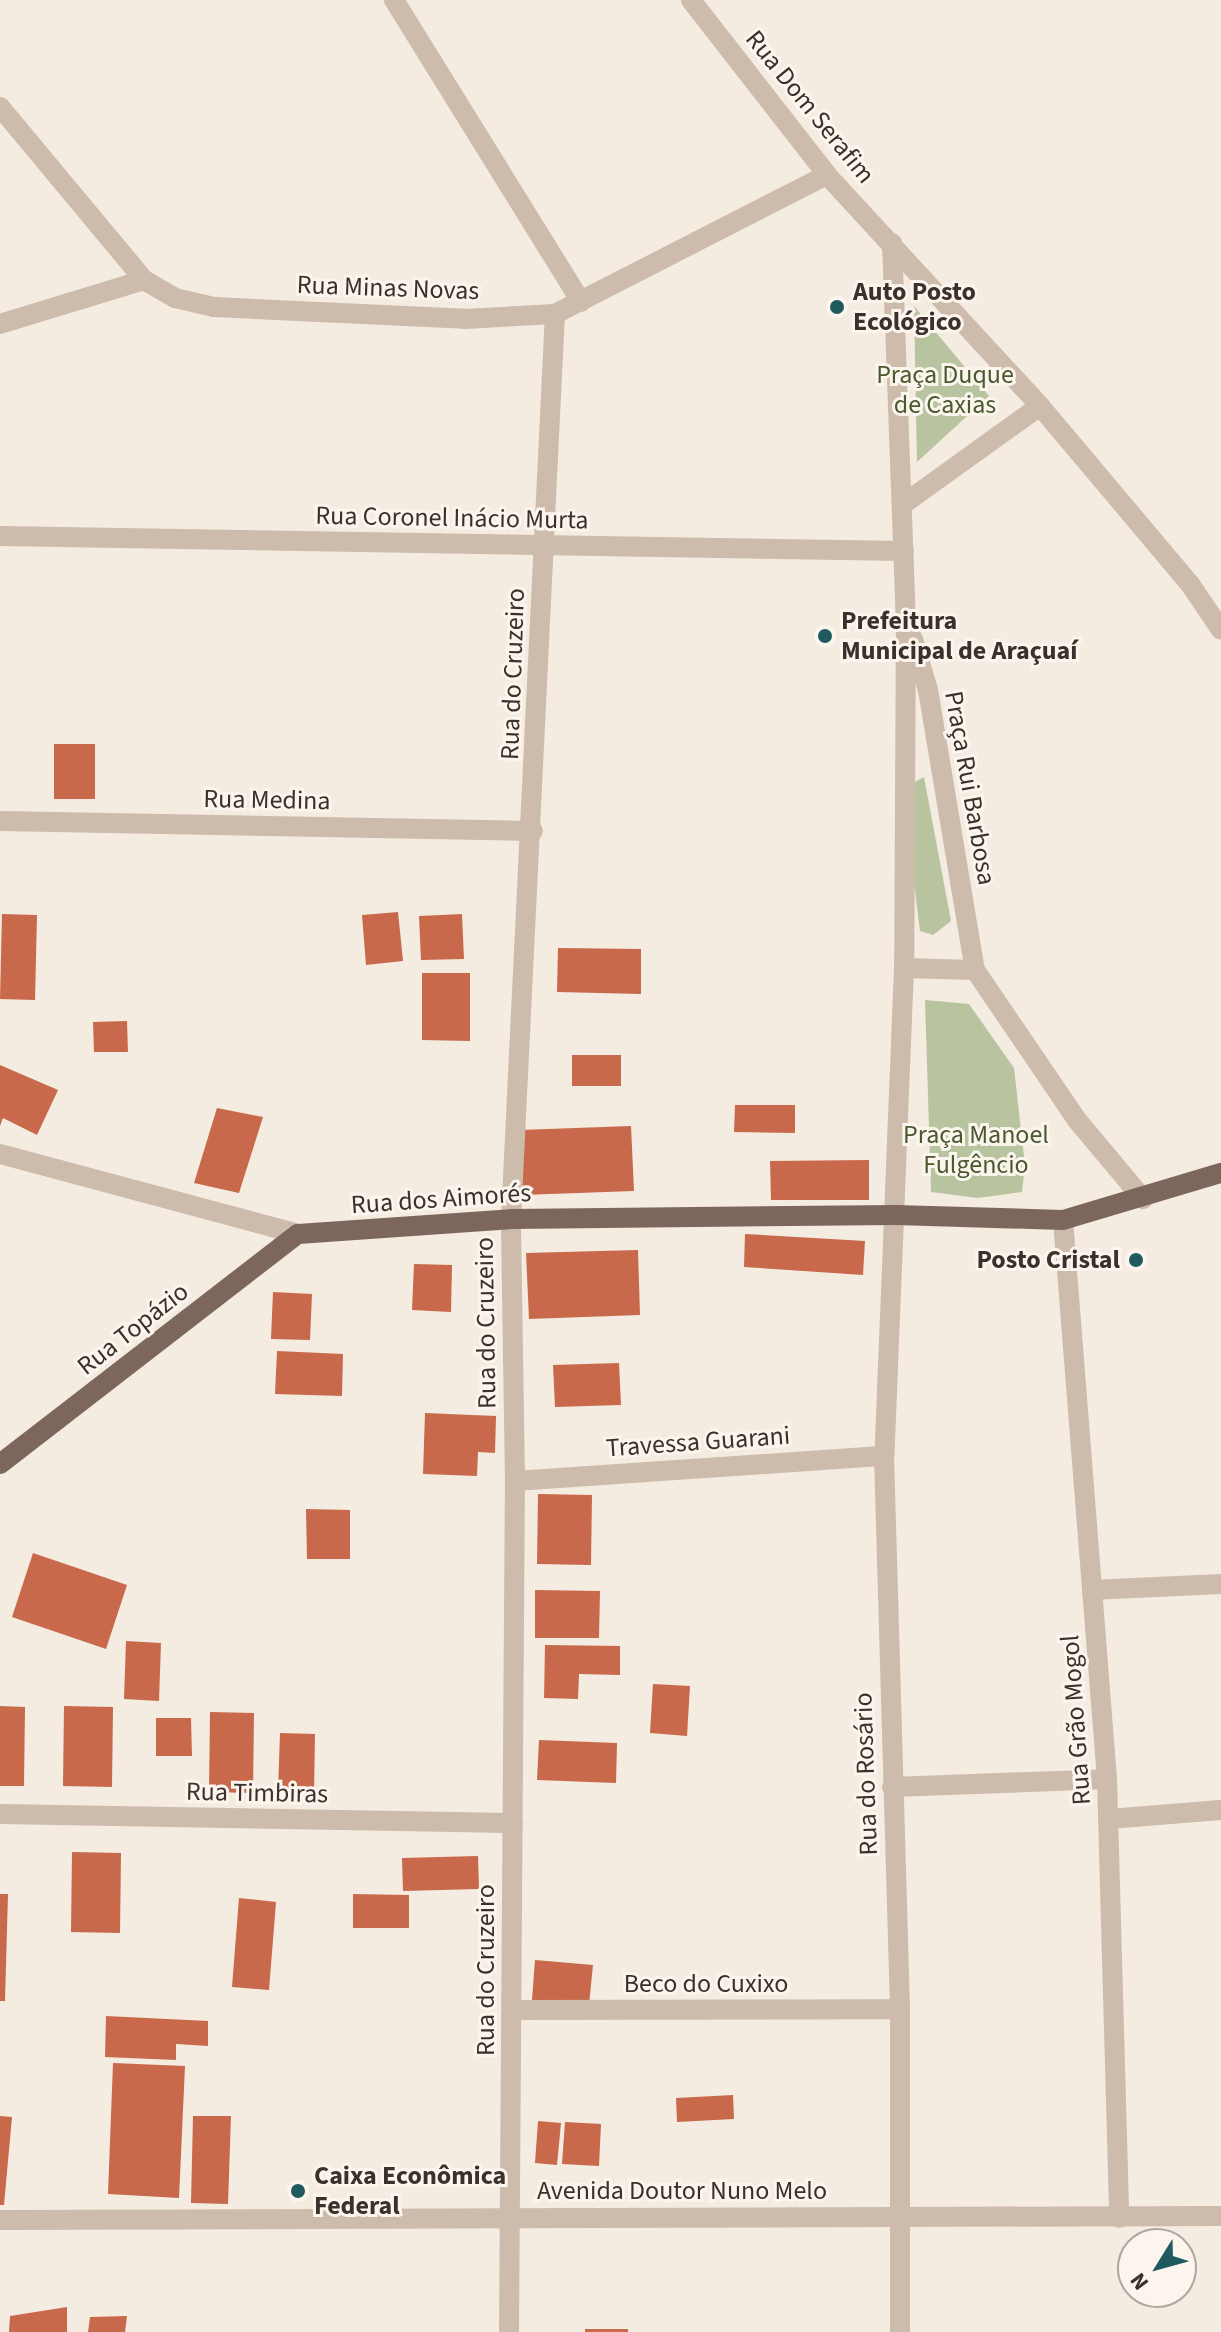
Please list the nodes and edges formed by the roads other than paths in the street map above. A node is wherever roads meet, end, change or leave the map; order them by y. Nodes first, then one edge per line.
1 (394, 0) edge
2 (691, 0) edge
3 (0, 107) edge
4 (827, 175) junction
5 (892, 243) junction
6 (144, 280) junction
7 (581, 302) junction
8 (555, 314) junction
9 (0, 324) edge
10 (1040, 406) junction
11 (902, 505) junction
12 (0, 536) edge
13 (545, 546) junction
14 (904, 551) junction
15 (906, 616) junction
16 (1221, 630) edge
17 (0, 821) edge
18 (533, 831) junction
19 (904, 968) junction
20 (975, 970) junction
21 (0, 1154) edge
22 (1221, 1173) edge
23 (1143, 1199) junction
24 (896, 1215) junction
25 (511, 1219) junction
26 (1063, 1220) junction
27 (298, 1234) junction
28 (884, 1456) junction
29 (0, 1464) edge
30 (515, 1481) junction
31 (1221, 1584) edge
32 (1092, 1590) junction
33 (1107, 1779) junction
34 (892, 1787) junction
35 (1221, 1810) edge
36 (0, 1814) edge
37 (1109, 1819) junction
38 (513, 1823) junction
39 (900, 2009) junction
40 (513, 2010) junction
41 (903, 2216) junction
42 (1221, 2216) edge
43 (509, 2218) junction
44 (1119, 2218) junction
45 (0, 2220) edge
46 (509, 2332) edge
47 (900, 2332) edge

1 - 7 street
2 - 4 street, Rua Dom Serafim
3 - 6 street, Rua Minas Novas
4 - 5 street, Rua Dom Serafim
4 - 7 street, Rua Minas Novas
5 - 10 street
5 - 11 street
6 - 8 street, Rua Minas Novas
6 - 9 street
7 - 8 street, Rua Minas Novas
8 - 13 street, Rua do Cruzeiro
10 - 11 street
10 - 16 street
11 - 14 street
12 - 13 street, Rua Coronel Inácio Murta
13 - 14 street, Rua Coronel Inácio Murta
13 - 18 street, Rua do Cruzeiro
14 - 15 street, Praça Rui Barbosa
15 - 19 street, Praça Rui Barbosa
15 - 20 street, Praça Rui Barbosa
17 - 18 street, Rua Medina
18 - 25 street, Rua do Cruzeiro
19 - 20 street
19 - 24 street
20 - 23 street
21 - 27 street, Rua dos Aimorés
22 - 23 main road, Rua dos Aimorés
23 - 26 main road, Rua dos Aimorés
24 - 25 main road, Rua dos Aimorés
24 - 26 main road, Rua dos Aimorés
24 - 28 street, Rua do Rosário
25 - 27 main road, Rua dos Aimorés
25 - 30 street, Rua do Cruzeiro
26 - 32 street, Rua Grão Mogol
27 - 29 main road, Rua Topázio
28 - 30 street, Travessa Guarani
28 - 34 street, Rua do Rosário
30 - 38 street, Rua do Cruzeiro
31 - 32 street
32 - 33 street, Rua Grão Mogol
33 - 34 street
33 - 37 street, Rua Grão Mogol
34 - 39 street, Rua do Rosário
35 - 37 street
36 - 38 street, Rua Timbiras
37 - 44 street, Rua Grão Mogol
38 - 40 street, Rua do Cruzeiro
39 - 40 street, Beco do Cuxixo
39 - 41 street, Rua do Rosário
40 - 43 street, Rua do Cruzeiro
41 - 43 street, Avenida Doutor Nuno Melo
41 - 44 street, Avenida Doutor Nuno Melo
41 - 47 street, Rua do Rosário
42 - 44 street, Avenida Doutor Nuno Melo
43 - 45 street, Avenida Doutor Nuno Melo
43 - 46 street, Rua do Cruzeiro

